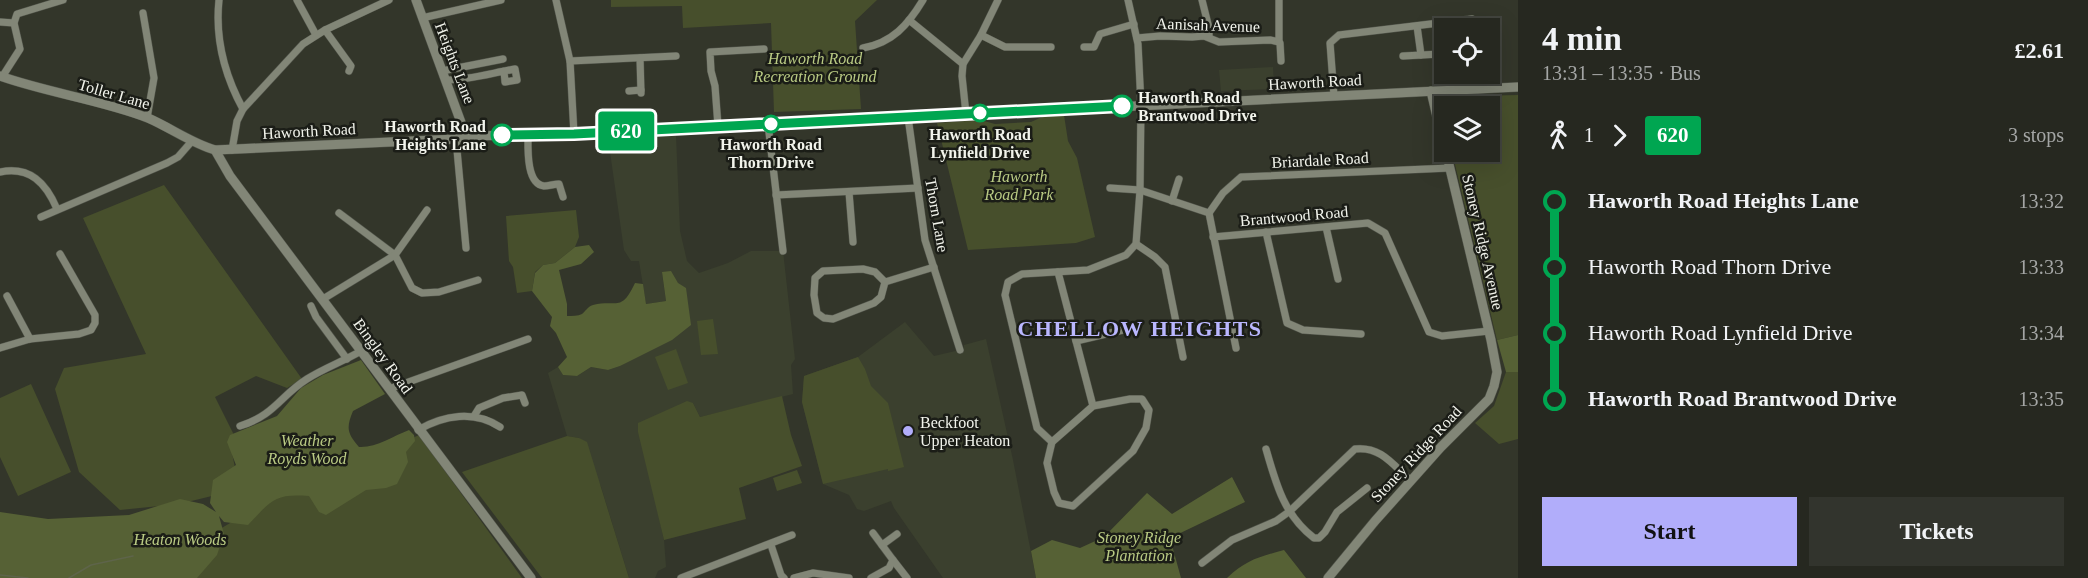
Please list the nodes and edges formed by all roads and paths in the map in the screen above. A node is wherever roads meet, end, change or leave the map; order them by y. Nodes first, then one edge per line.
1 (63, 0) edge
2 (219, 0) edge
3 (297, 0) edge
4 (389, 0) edge
5 (416, 0) edge
6 (501, 0) edge
7 (556, 0) edge
8 (923, 0) edge
9 (998, 0) edge
10 (1128, 0) edge
11 (1202, 0) edge
12 (1279, 0) edge
13 (143, 13) dead end
14 (422, 18) junction
15 (909, 20) junction
16 (0, 22) edge
17 (14, 23) junction
18 (1134, 24) junction
19 (1434, 24) edge
20 (1417, 26) junction
21 (325, 30) junction
22 (316, 34) junction
23 (981, 34) junction
24 (1209, 37) junction
25 (1137, 38) junction
26 (1279, 42) junction
27 (1051, 47) dead end
28 (1084, 47) dead end
29 (863, 48) dead end
30 (764, 49) dead end
31 (1434, 54) edge
32 (1421, 55) junction
33 (676, 56) dead end
34 (1403, 56) dead end
35 (640, 58) junction
36 (503, 59) dead end
37 (1281, 61) dead end
38 (570, 62) junction
39 (963, 64) junction
40 (349, 71) dead end
41 (504, 71) dead end
42 (1, 76) edge
43 (444, 76) junction
44 (1518, 87) edge
45 (629, 91) dead end
46 (1431, 91) junction
47 (1334, 96) junction
48 (1434, 104) edge
49 (1142, 105) junction
50 (243, 110) junction
51 (966, 114) junction
52 (908, 117) junction
53 (147, 118) junction
54 (768, 124) junction
55 (718, 126) junction
56 (574, 134) junction
57 (528, 135) junction
58 (461, 137) junction
59 (192, 141) junction
60 (215, 150) junction
61 (232, 150) junction
62 (1448, 162) edge
63 (1450, 168) junction
64 (0, 172) edge
65 (1179, 179) dead end
66 (918, 188) junction
67 (1110, 188) dead end
68 (1140, 190) junction
69 (849, 192) junction
70 (776, 195) junction
71 (563, 197) dead end
72 (1172, 201) junction
73 (57, 209) junction
74 (427, 210) dead end
75 (339, 213) dead end
76 (1209, 213) junction
77 (41, 217) dead end
78 (1326, 226) junction
79 (1266, 232) junction
80 (1214, 237) junction
81 (853, 242) dead end
82 (1136, 244) junction
83 (466, 248) dead end
84 (783, 251) dead end
85 (60, 254) dead end
86 (395, 255) junction
87 (934, 267) junction
88 (1058, 272) junction
89 (1338, 279) dead end
90 (478, 280) dead end
91 (885, 282) junction
92 (7, 296) dead end
93 (323, 299) junction
94 (311, 306) dead end
95 (1123, 330) dead end
96 (1361, 334) dead end
97 (1490, 336) junction
98 (30, 339) junction
99 (528, 339) dead end
100 (1076, 341) junction
101 (0, 348) edge
102 (1236, 348) dead end
103 (960, 350) dead end
104 (361, 351) junction
105 (1183, 357) dead end
106 (347, 359) junction
107 (389, 389) junction
108 (525, 403) dead end
109 (1093, 406) junction
110 (474, 416) junction
111 (240, 426) dead end
112 (500, 427) dead end
113 (418, 430) junction
114 (1052, 442) junction
115 (1266, 449) dead end
116 (1412, 481) junction
117 (1367, 488) dead end
118 (1290, 511) junction
119 (873, 533) dead end
120 (897, 534) dead end
121 (792, 536) dead end
122 (771, 545) junction
123 (882, 545) junction
124 (893, 560) junction
125 (1202, 563) dead end
126 (781, 577) edge
127 (531, 578) edge
128 (681, 578) edge
129 (794, 578) edge
130 (844, 578) edge
131 (849, 578) edge
132 (871, 578) edge
133 (907, 578) edge
134 (1328, 578) edge

1 - 17 street
2 - 50 street
3 - 22 street
4 - 21 street
5 - 14 main road, Heights Lane
6 - 14 street
7 - 38 street
8 - 15 street
9 - 23 street
10 - 18 street
11 - 24 street
12 - 26 street, Aanisah Avenue
13 - 53 street
14 - 43 main road, Heights Lane
15 - 29 street
15 - 39 street
16 - 17 street
17 - 42 street
18 - 25 street
18 - 28 street
19 - 20 street
20 - 32 street
20 - 47 street
21 - 22 street
21 - 40 street
22 - 50 street
23 - 27 street
23 - 39 street
24 - 25 street, Aanisah Avenue
24 - 26 street, Aanisah Avenue
25 - 49 street
26 - 37 street, Aanisah Avenue
30 - 55 street
31 - 32 street
32 - 34 street
33 - 35 street
35 - 38 street
35 - 45 street
36 - 43 street
38 - 56 street
39 - 51 street
41 - 43 street
42 - 53 main road, Toller Lane
43 - 58 main road, Heights Lane
44 - 46 main road, Haworth Road
46 - 47 main road, Haworth Road
46 - 48 main road
47 - 49 main road, Haworth Road
49 - 51 main road, Haworth Road
49 - 68 street
50 - 61 street
51 - 52 main road, Haworth Road
52 - 54 main road, Haworth Road
52 - 66 street, Thorn Lane
53 - 59 main road, Toller Lane
54 - 55 main road, Haworth Road
54 - 70 street
55 - 56 main road, Haworth Road
56 - 57 main road, Haworth Road
57 - 58 main road, Haworth Road
57 - 71 street
58 - 61 main road, Haworth Road
58 - 83 street
59 - 60 main road, Toller Lane
59 - 73 street
60 - 61 main road, Haworth Road
60 - 93 main road, Bingley Road
62 - 63 main road, Stoney Ridge Avenue
63 - 76 street, Briardale Road
63 - 97 main road, Stoney Ridge Avenue
64 - 73 street
65 - 72 street
66 - 69 street
66 - 87 street, Thorn Lane
67 - 68 street
68 - 72 street
68 - 82 street
69 - 70 street
69 - 81 street
70 - 84 street
72 - 76 street
73 - 77 street
74 - 86 street
75 - 86 street
76 - 80 street
78 - 79 street, Brantwood Road
78 - 89 street
78 - 97 street, Brantwood Road
79 - 80 street, Brantwood Road
79 - 96 street
80 - 102 street
82 - 88 street
82 - 105 street
85 - 98 street
86 - 90 street
86 - 93 street
87 - 91 street
87 - 103 street, Thorn Lane
88 - 100 street
88 - 114 street
91 - 91 street
92 - 98 street
93 - 104 main road, Bingley Road
94 - 106 street
95 - 100 street
97 - 116 main road, Stoney Ridge Road
98 - 101 street
99 - 107 street
100 - 109 street
104 - 106 street
104 - 107 main road, Bingley Road
106 - 111 street
107 - 113 main road, Bingley Road
108 - 110 street
109 - 114 street
109 - 114 street
110 - 112 street
110 - 113 street
113 - 127 main road, Bingley Road
115 - 118 street
116 - 118 street
116 - 134 main road, Stoney Ridge Road
117 - 118 street
118 - 125 street
119 - 123 street
120 - 123 street
121 - 122 street
122 - 126 street
122 - 128 street
123 - 124 street
124 - 132 street
124 - 133 street
129 - 130 street
130 - 131 street

